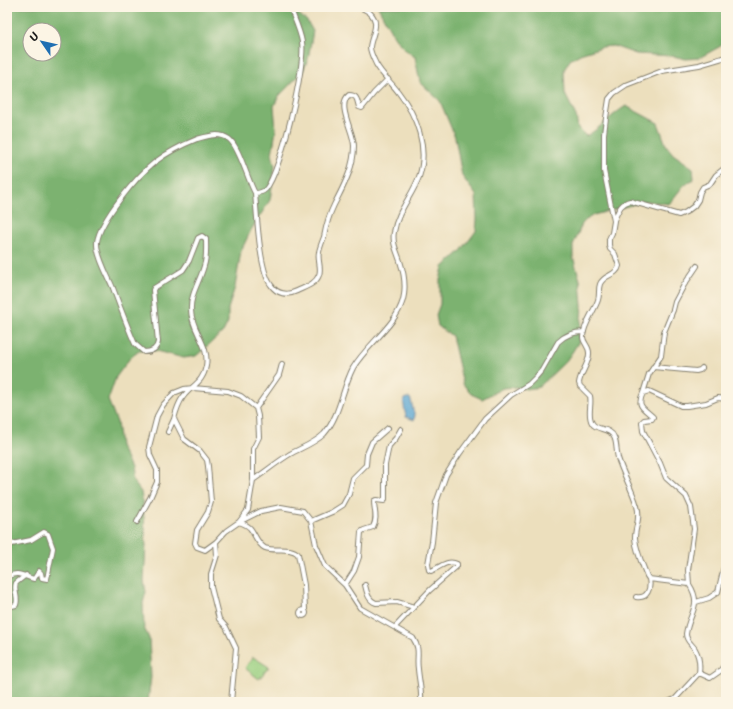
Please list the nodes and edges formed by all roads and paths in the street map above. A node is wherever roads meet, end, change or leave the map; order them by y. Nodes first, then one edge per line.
1 (290, 7) edge
2 (360, 7) edge
3 (726, 56) edge
4 (388, 79) junction
5 (726, 167) edge
6 (255, 193) junction
7 (614, 221) junction
8 (697, 266) dead end
9 (584, 332) junction
10 (282, 364) dead end
11 (653, 367) junction
12 (702, 368) dead end
13 (193, 388) junction
14 (643, 393) junction
15 (726, 399) edge
16 (256, 408) junction
17 (174, 419) junction
18 (388, 428) dead end
19 (401, 429) dead end
20 (168, 432) dead end
21 (253, 480) junction
22 (311, 521) junction
23 (137, 522) dead end
24 (239, 522) junction
25 (216, 542) junction
26 (7, 546) edge
27 (726, 559) edge
28 (26, 575) junction
29 (7, 577) edge
30 (649, 579) junction
31 (689, 584) junction
32 (345, 585) junction
33 (365, 585) dead end
34 (636, 597) dead end
35 (696, 602) junction
36 (7, 603) edge
37 (414, 608) junction
38 (305, 610) dead end
39 (395, 627) junction
40 (726, 664) edge
41 (699, 674) junction
42 (675, 699) junction
43 (231, 702) edge
44 (420, 702) edge
45 (668, 702) edge
46 (680, 702) edge

1 - 6 street
2 - 4 street
3 - 7 street
4 - 6 street
4 - 21 street
5 - 7 street
6 - 13 street
7 - 9 street
8 - 11 street
9 - 30 street
9 - 37 street
10 - 16 street
11 - 12 street
11 - 14 street
13 - 16 street
13 - 17 street
13 - 23 street
14 - 15 street
14 - 31 street
16 - 21 street
17 - 20 street
17 - 25 street
18 - 22 street
19 - 32 street
21 - 24 street
22 - 24 street
22 - 32 street
24 - 25 street
24 - 38 street
25 - 43 street
26 - 28 street
27 - 35 street
28 - 29 street
28 - 36 street
30 - 31 street
30 - 34 street
31 - 35 street
32 - 39 street
33 - 37 street
35 - 41 street
37 - 39 street
39 - 44 street
40 - 41 street
41 - 42 street
42 - 45 street
42 - 46 street

